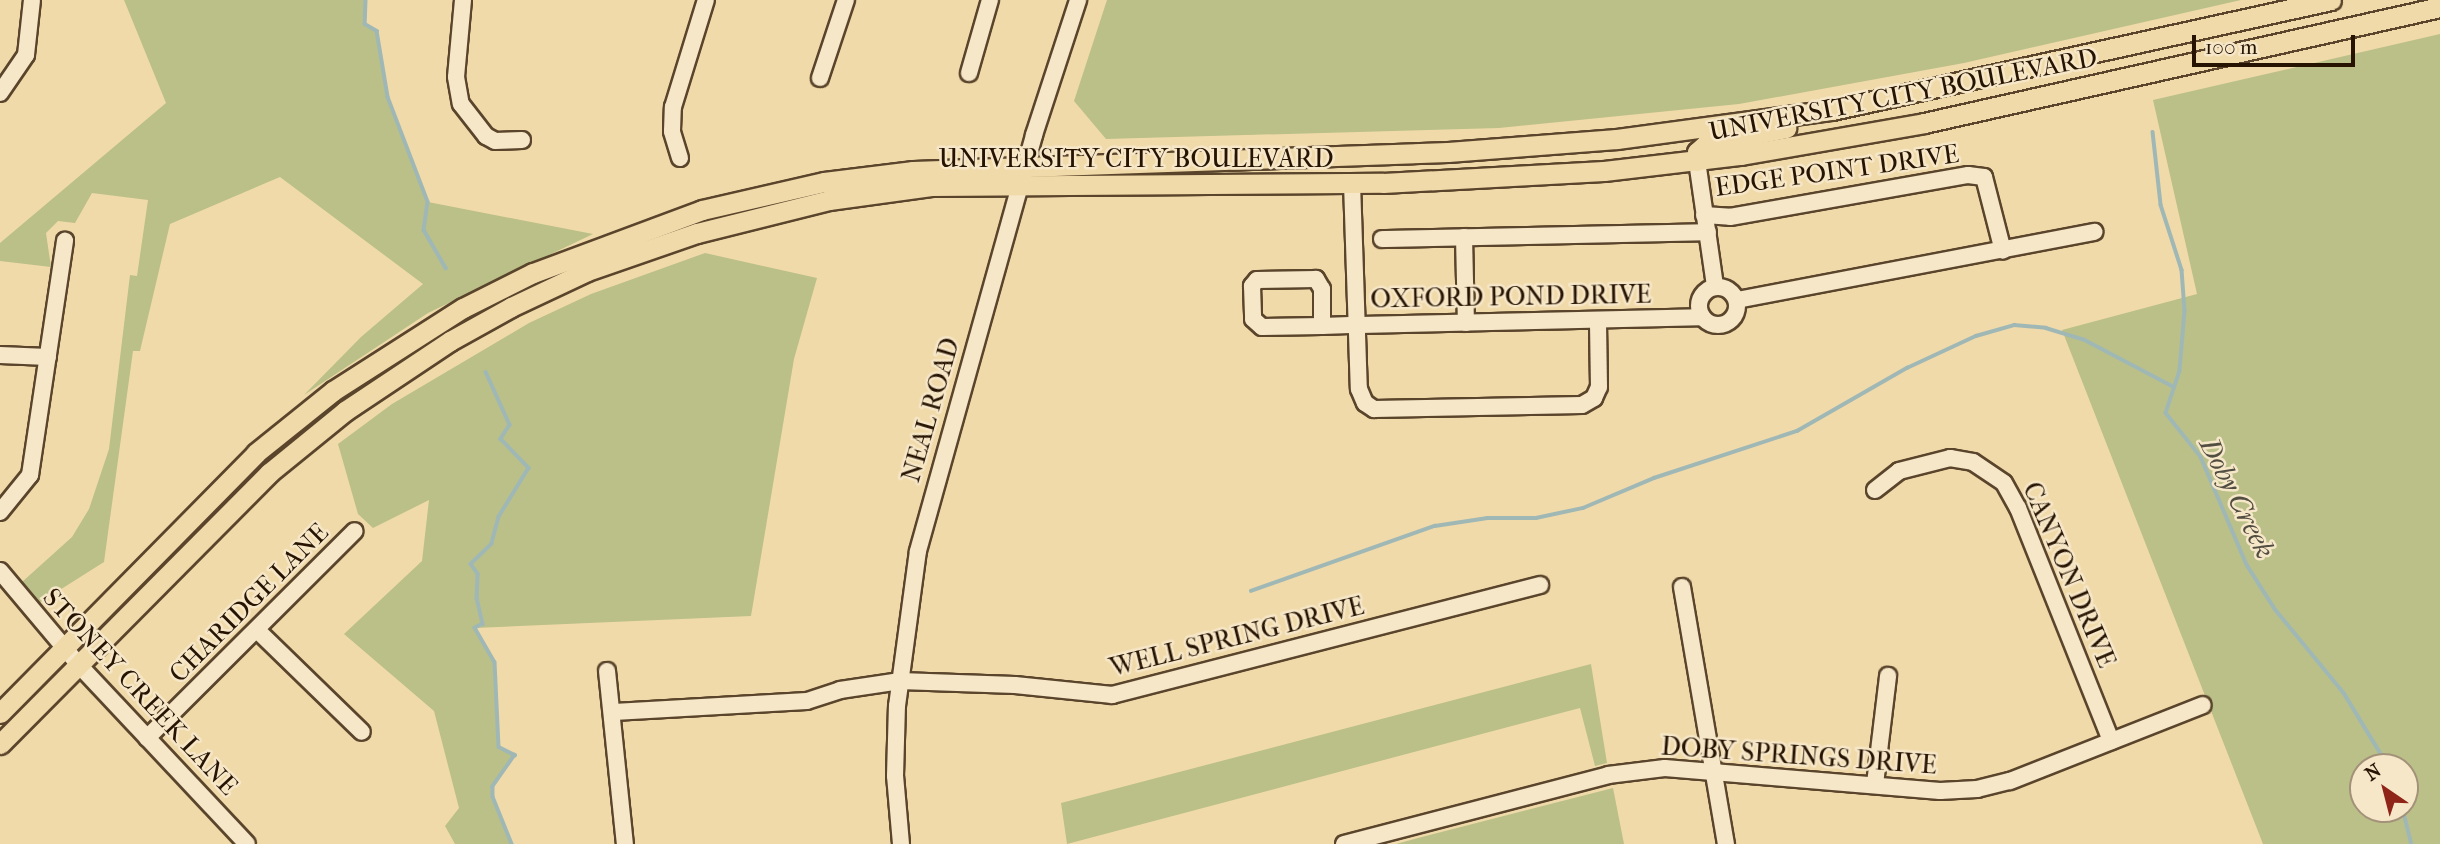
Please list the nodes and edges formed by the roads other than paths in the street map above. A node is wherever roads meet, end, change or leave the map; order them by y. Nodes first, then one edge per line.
1 (32, 0) edge
2 (463, 0) edge
3 (706, 0) edge
4 (846, 0) edge
5 (990, 0) edge
6 (1078, 0) edge
7 (2331, 0) edge
8 (2440, 7) edge
9 (969, 73) dead end
10 (820, 78) dead end
11 (0, 93) edge
12 (1832, 110) junction
13 (522, 140) dead end
14 (680, 158) dead end
15 (1697, 161) junction
16 (1026, 165) junction
17 (1352, 183) junction
18 (1021, 185) junction
19 (1704, 215) junction
20 (1708, 232) junction
21 (2095, 232) dead end
22 (1464, 237) junction
23 (1382, 239) dead end
24 (65, 241) dead end
25 (2003, 251) junction
26 (1715, 286) junction
27 (1737, 300) junction
28 (1702, 317) junction
29 (1598, 320) junction
30 (1466, 323) junction
31 (1357, 325) junction
32 (1322, 326) junction
33 (0, 355) edge
34 (48, 357) junction
35 (1875, 490) dead end
36 (0, 512) edge
37 (355, 531) dead end
38 (0, 571) edge
39 (1540, 585) dead end
40 (1682, 587) dead end
41 (257, 630) junction
42 (65, 649) junction
43 (79, 665) junction
44 (607, 671) dead end
45 (1888, 676) dead end
46 (900, 681) junction
47 (2203, 705) dead end
48 (614, 712) junction
49 (0, 713) edge
50 (362, 732) dead end
51 (147, 738) junction
52 (2111, 741) junction
53 (0, 744) edge
54 (1713, 769) junction
55 (1875, 785) junction
56 (247, 844) edge
57 (625, 844) edge
58 (901, 844) edge
59 (1344, 844) edge
60 (1726, 844) edge

1 - 11 street
2 - 13 street
3 - 14 street
4 - 10 street
5 - 9 street
6 - 16 street, NEAL ROAD
7 - 12 main road, UNIVERSITY CITY BOULEVARD
8 - 15 main road, UNIVERSITY CITY BOULEVARD
12 - 15 main road
12 - 16 main road, UNIVERSITY CITY BOULEVARD
15 - 17 main road, UNIVERSITY CITY BOULEVARD
15 - 19 street
16 - 18 street, NEAL ROAD
16 - 42 main road, UNIVERSITY CITY BOULEVARD
17 - 18 main road, UNIVERSITY CITY BOULEVARD
17 - 31 street
18 - 43 main road, UNIVERSITY CITY BOULEVARD
18 - 46 street, NEAL ROAD
19 - 20 street
19 - 25 street, EDGE POINT DRIVE
20 - 22 street, EDGE POINT DRIVE
20 - 26 street
21 - 25 street
22 - 23 street, EDGE POINT DRIVE
22 - 30 street
24 - 34 street
25 - 27 street
26 - 27 street
26 - 28 street
27 - 28 street, OXFORD POND DRIVE
28 - 29 street, OXFORD POND DRIVE
29 - 30 street, OXFORD POND DRIVE
29 - 31 street
30 - 31 street, OXFORD POND DRIVE
31 - 32 street, OXFORD POND DRIVE
32 - 32 street, OXFORD POND DRIVE
33 - 34 street
34 - 36 street
35 - 52 street, CANYON DRIVE
37 - 41 street, CHARIDGE LANE
38 - 42 street, STONEY CREEK LANE
39 - 46 street, WELL SPRING DRIVE
40 - 54 street
41 - 50 street
41 - 51 street, CHARIDGE LANE
42 - 43 street, STONEY CREEK LANE
42 - 49 main road, UNIVERSITY CITY BOULEVARD
43 - 51 street, STONEY CREEK LANE
43 - 53 main road, UNIVERSITY CITY BOULEVARD
44 - 48 street
45 - 55 street
46 - 48 street, WELL SPRING DRIVE
46 - 58 street, NEAL ROAD
47 - 52 street, DOBY SPRINGS DRIVE
48 - 57 street
51 - 56 street, STONEY CREEK LANE
52 - 55 street, DOBY SPRINGS DRIVE
54 - 55 street, DOBY SPRINGS DRIVE
54 - 59 street, DOBY SPRINGS DRIVE
54 - 60 street

